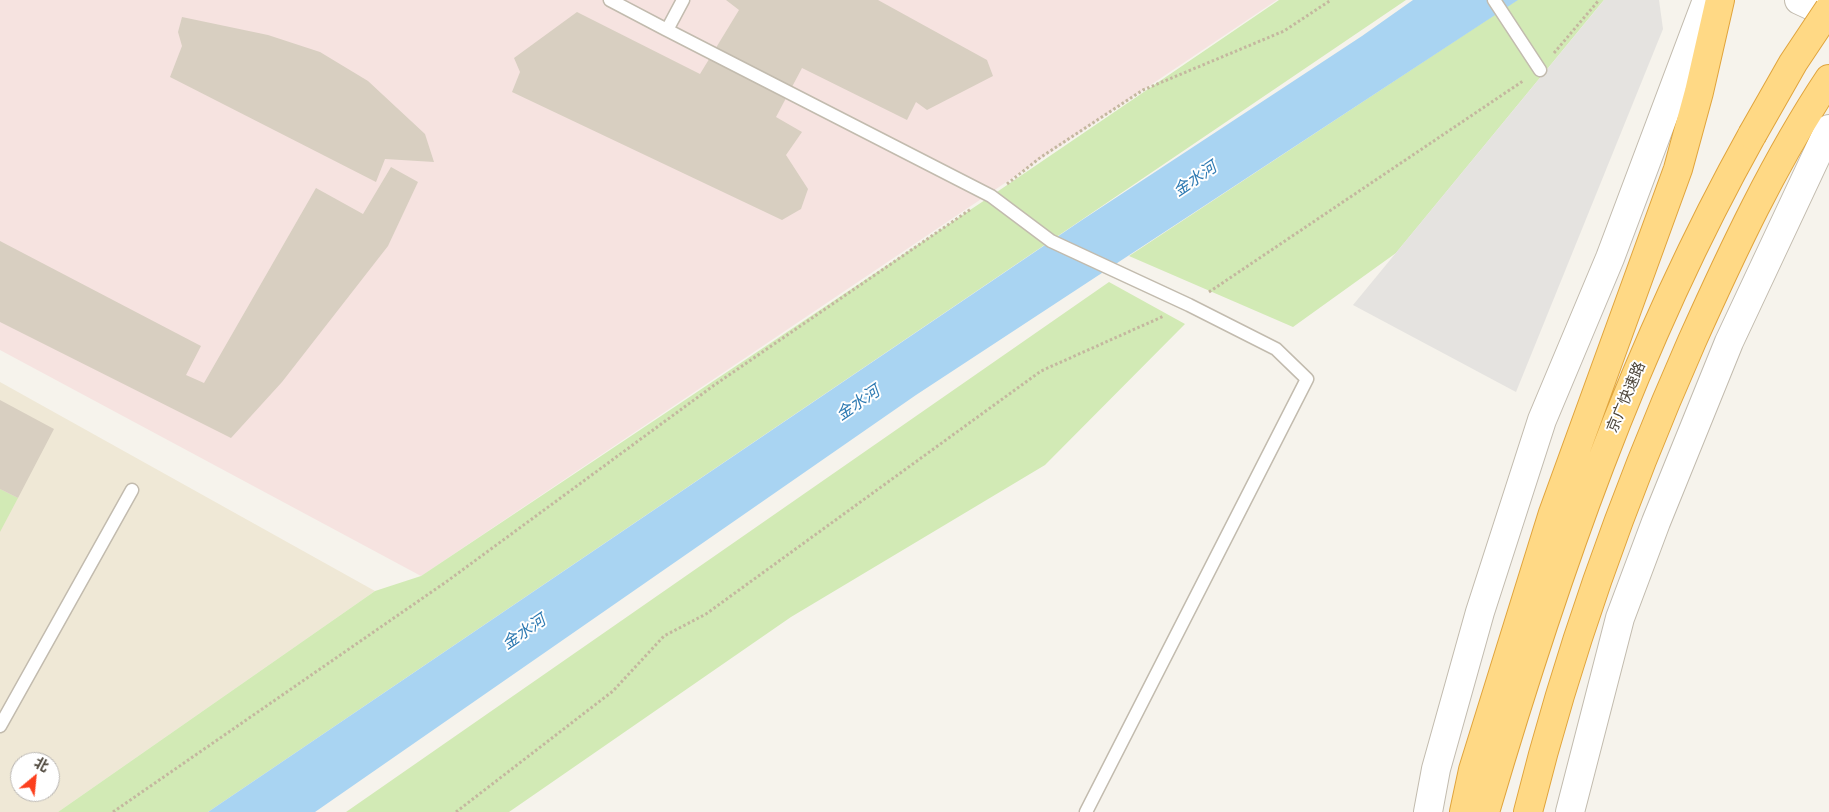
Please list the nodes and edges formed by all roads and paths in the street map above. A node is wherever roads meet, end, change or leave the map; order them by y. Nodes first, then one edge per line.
1 (610, 0) edge
2 (683, 0) edge
3 (1331, 0) edge
4 (1494, 0) edge
5 (1599, 0) edge
6 (1706, 0) edge
7 (1720, 0) edge
8 (1799, 0) edge
9 (1829, 9) edge
10 (1829, 14) edge
11 (667, 30) junction
12 (1540, 70) junction
13 (1829, 79) edge
14 (1829, 129) edge
15 (991, 196) junction
16 (1189, 305) junction
17 (132, 490) dead end
18 (0, 726) edge
19 (113, 812) edge
20 (456, 812) edge
21 (1086, 812) edge
22 (1428, 812) edge
23 (1464, 812) edge
24 (1485, 812) edge
25 (1528, 812) edge
26 (1570, 812) edge

1 - 11 lane
2 - 11 lane
3 - 15 path
4 - 12 lane
5 - 12 path
6 - 22 street
7 - 23 highway
8 - 10 street
9 - 24 highway, 京广快速路, bridge
11 - 15 lane
12 - 16 path
13 - 25 highway
14 - 26 street
15 - 16 lane
15 - 19 path
16 - 20 path
16 - 21 lane
17 - 18 lane

